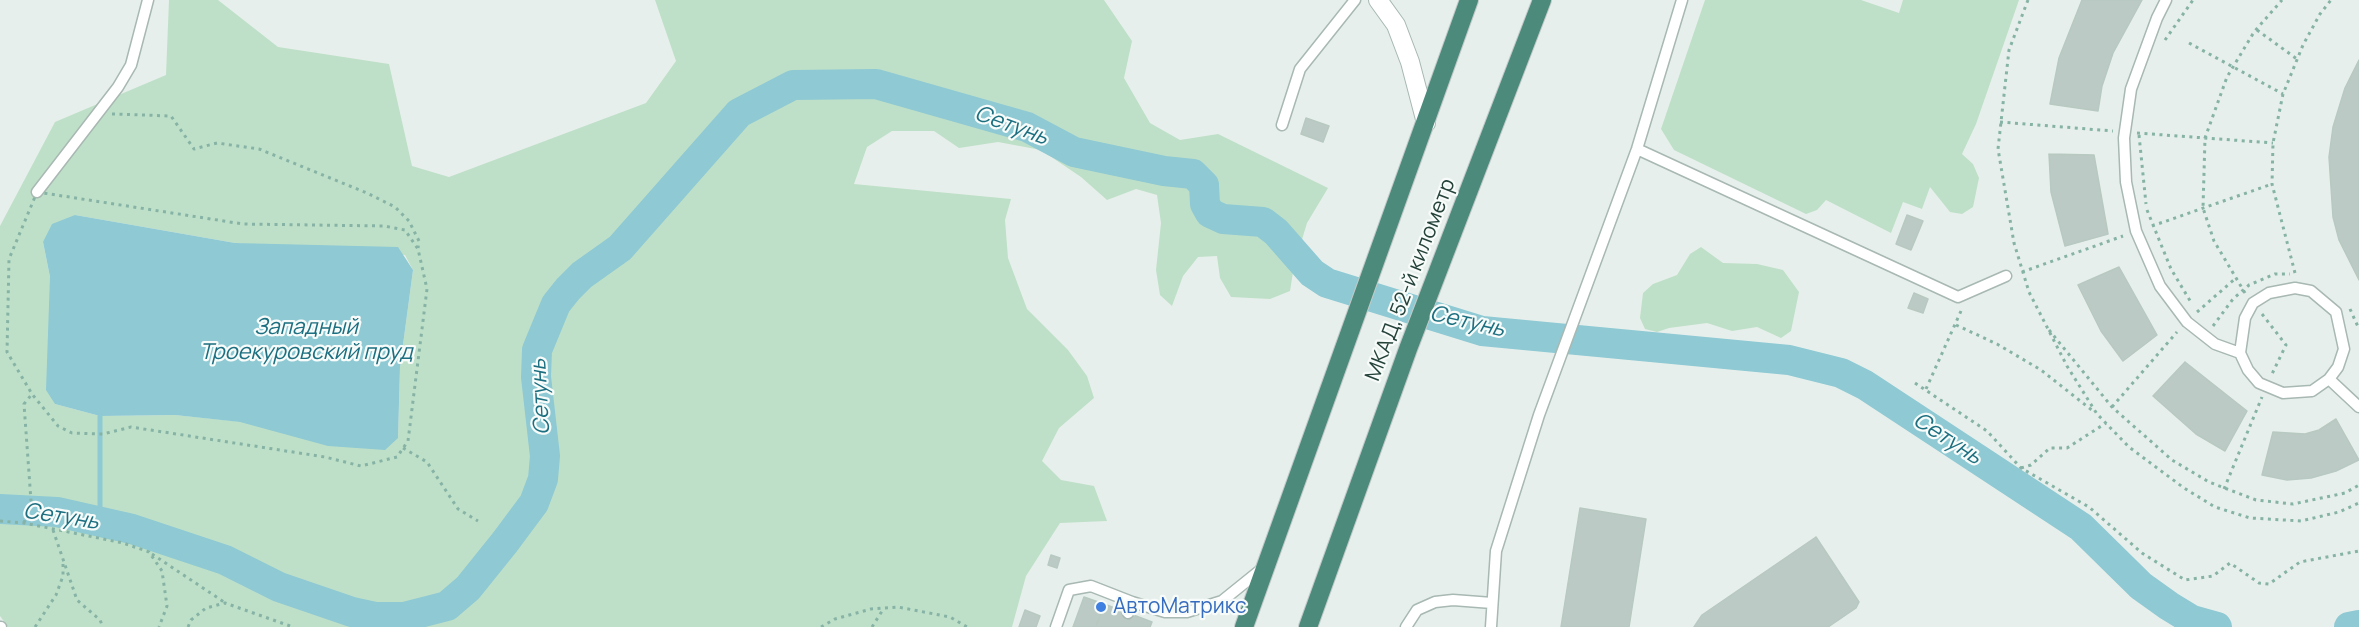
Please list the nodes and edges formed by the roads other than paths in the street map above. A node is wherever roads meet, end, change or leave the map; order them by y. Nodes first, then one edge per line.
1 (148, 0) edge
2 (1355, 0) edge
3 (1378, 0) edge
4 (1469, 0) edge
5 (1542, 0) edge
6 (1682, 0) edge
7 (2166, 0) edge
8 (1426, 123) junction
9 (1282, 125) dead end
10 (1637, 149) junction
11 (37, 192) road end
12 (2006, 276) dead end
13 (2240, 353) junction
14 (2328, 379) junction
15 (2359, 406) edge
16 (1270, 559) junction
17 (1492, 603) junction
18 (1056, 627) edge
19 (1244, 627) edge
20 (1308, 627) edge
21 (1406, 627) edge
22 (1491, 627) edge

1 - 11 lane
2 - 9 lane
3 - 8 street
4 - 8 highway, МКАД, 52-й километр
5 - 20 highway, МКАД, 52-й километр
6 - 10 lane
7 - 13 lane
8 - 16 highway, МКАД, 52-й километр
10 - 12 lane
10 - 17 lane
13 - 14 lane
13 - 14 lane
14 - 15 lane
16 - 18 lane
16 - 19 highway, МКАД, 52-й километр
17 - 21 lane
17 - 22 lane

